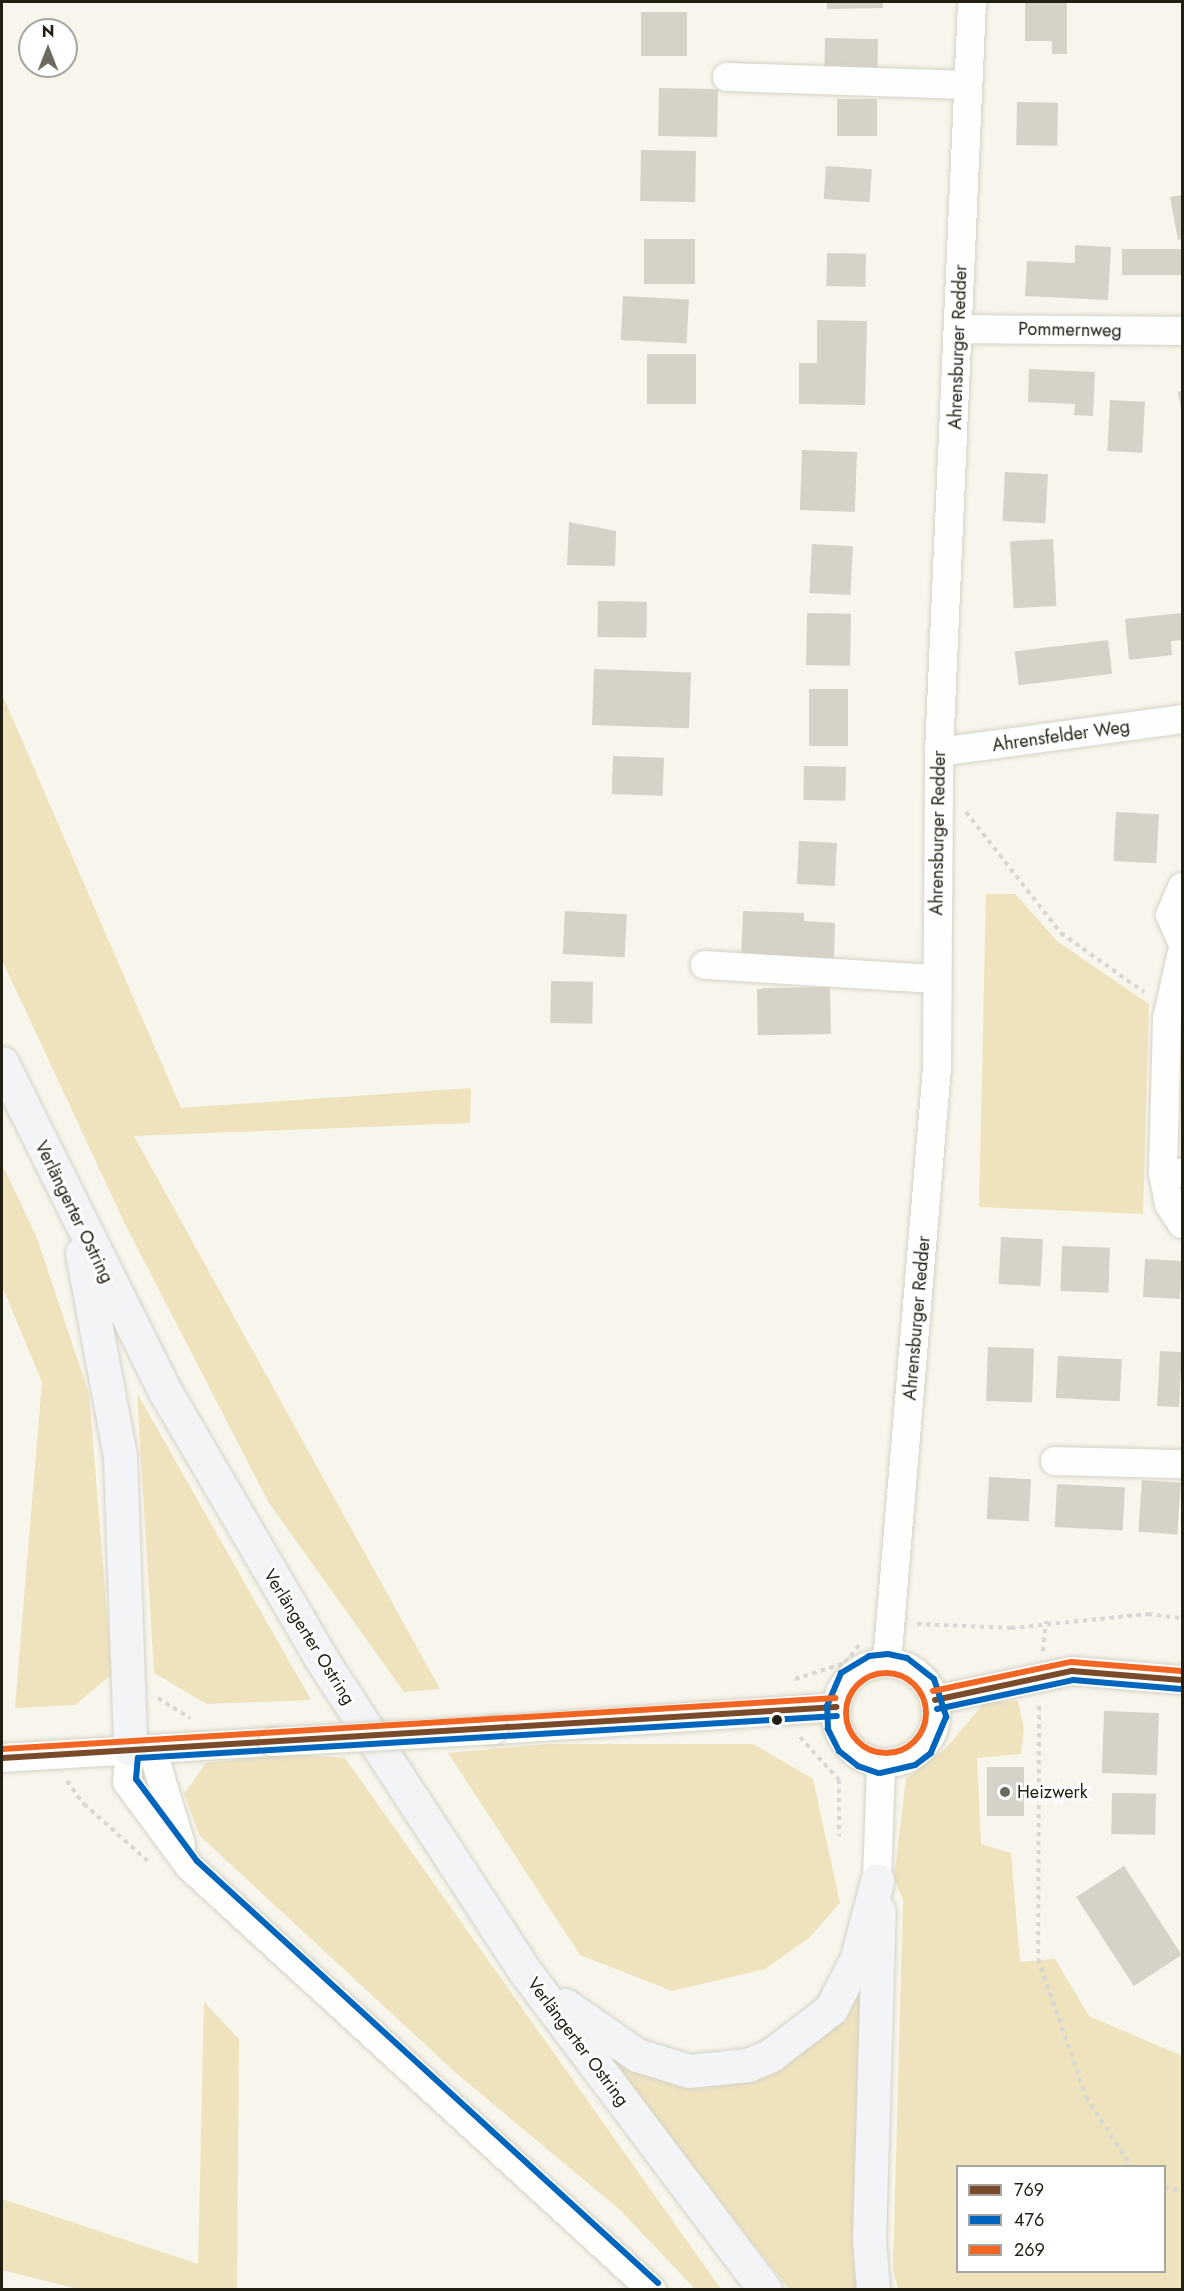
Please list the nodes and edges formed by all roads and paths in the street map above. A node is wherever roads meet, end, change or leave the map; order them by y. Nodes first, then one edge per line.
1 (972, 2) edge
2 (727, 77) dead end
3 (968, 85) junction
4 (958, 328) junction
5 (1182, 331) edge
6 (1182, 719) edge
7 (939, 752) junction
8 (958, 801) dead end
9 (1182, 887) edge
10 (1182, 942) edge
11 (1182, 952) edge
12 (705, 965) dead end
13 (937, 979) junction
14 (1174, 1012) edge
15 (2, 1063) edge
16 (1173, 1173) edge
17 (76, 1219) junction
18 (1182, 1224) edge
19 (1055, 1461) dead end
20 (1182, 1464) edge
21 (1182, 1618) edge
22 (891, 1623) junction
23 (861, 1640) dead end
24 (887, 1663) junction
25 (1040, 1674) junction
26 (798, 1679) junction
27 (1182, 1680) edge
28 (786, 1681) dead end
29 (133, 1692) junction
30 (935, 1700) junction
31 (836, 1707) junction
32 (799, 1709) junction
33 (199, 1723) dead end
34 (141, 1749) junction
35 (2, 1758) edge
36 (881, 1764) junction
37 (838, 1836) dead end
38 (877, 1881) junction
39 (524, 1970) junction
40 (1130, 2165) edge
41 (1166, 2187) edge
42 (1182, 2191) edge
43 (652, 2289) edge
44 (765, 2289) edge
45 (873, 2289) edge

1 - 3 street, Ahrensburger Redder
2 - 3 street
3 - 4 street, Ahrensburger Redder
4 - 5 street, Pommernweg
4 - 7 street, Ahrensburger Redder
6 - 7 street, Ahrensfelder Weg
7 - 13 street, Ahrensburger Redder
8 - 14 path
9 - 10 street
11 - 14 street
12 - 13 street
13 - 22 street, Ahrensburger Redder
14 - 16 street
15 - 17 main road, Verlängerter Ostring
16 - 18 street
17 - 29 main road
17 - 39 main road, Verlängerter Ostring
19 - 20 street
21 - 22 path
22 - 24 street, Ahrensburger Redder
23 - 26 path
24 - 30 street
24 - 31 street
25 - 27 street
25 - 30 street
25 - 40 path
26 - 28 path
26 - 32 path
29 - 33 path
29 - 34 main road
30 - 36 street
31 - 32 street
31 - 36 street
32 - 34 street, bridge
32 - 37 path
34 - 35 street
34 - 43 street
36 - 38 street
38 - 39 main road
38 - 45 main road
39 - 44 main road, Verlängerter Ostring
41 - 42 path

